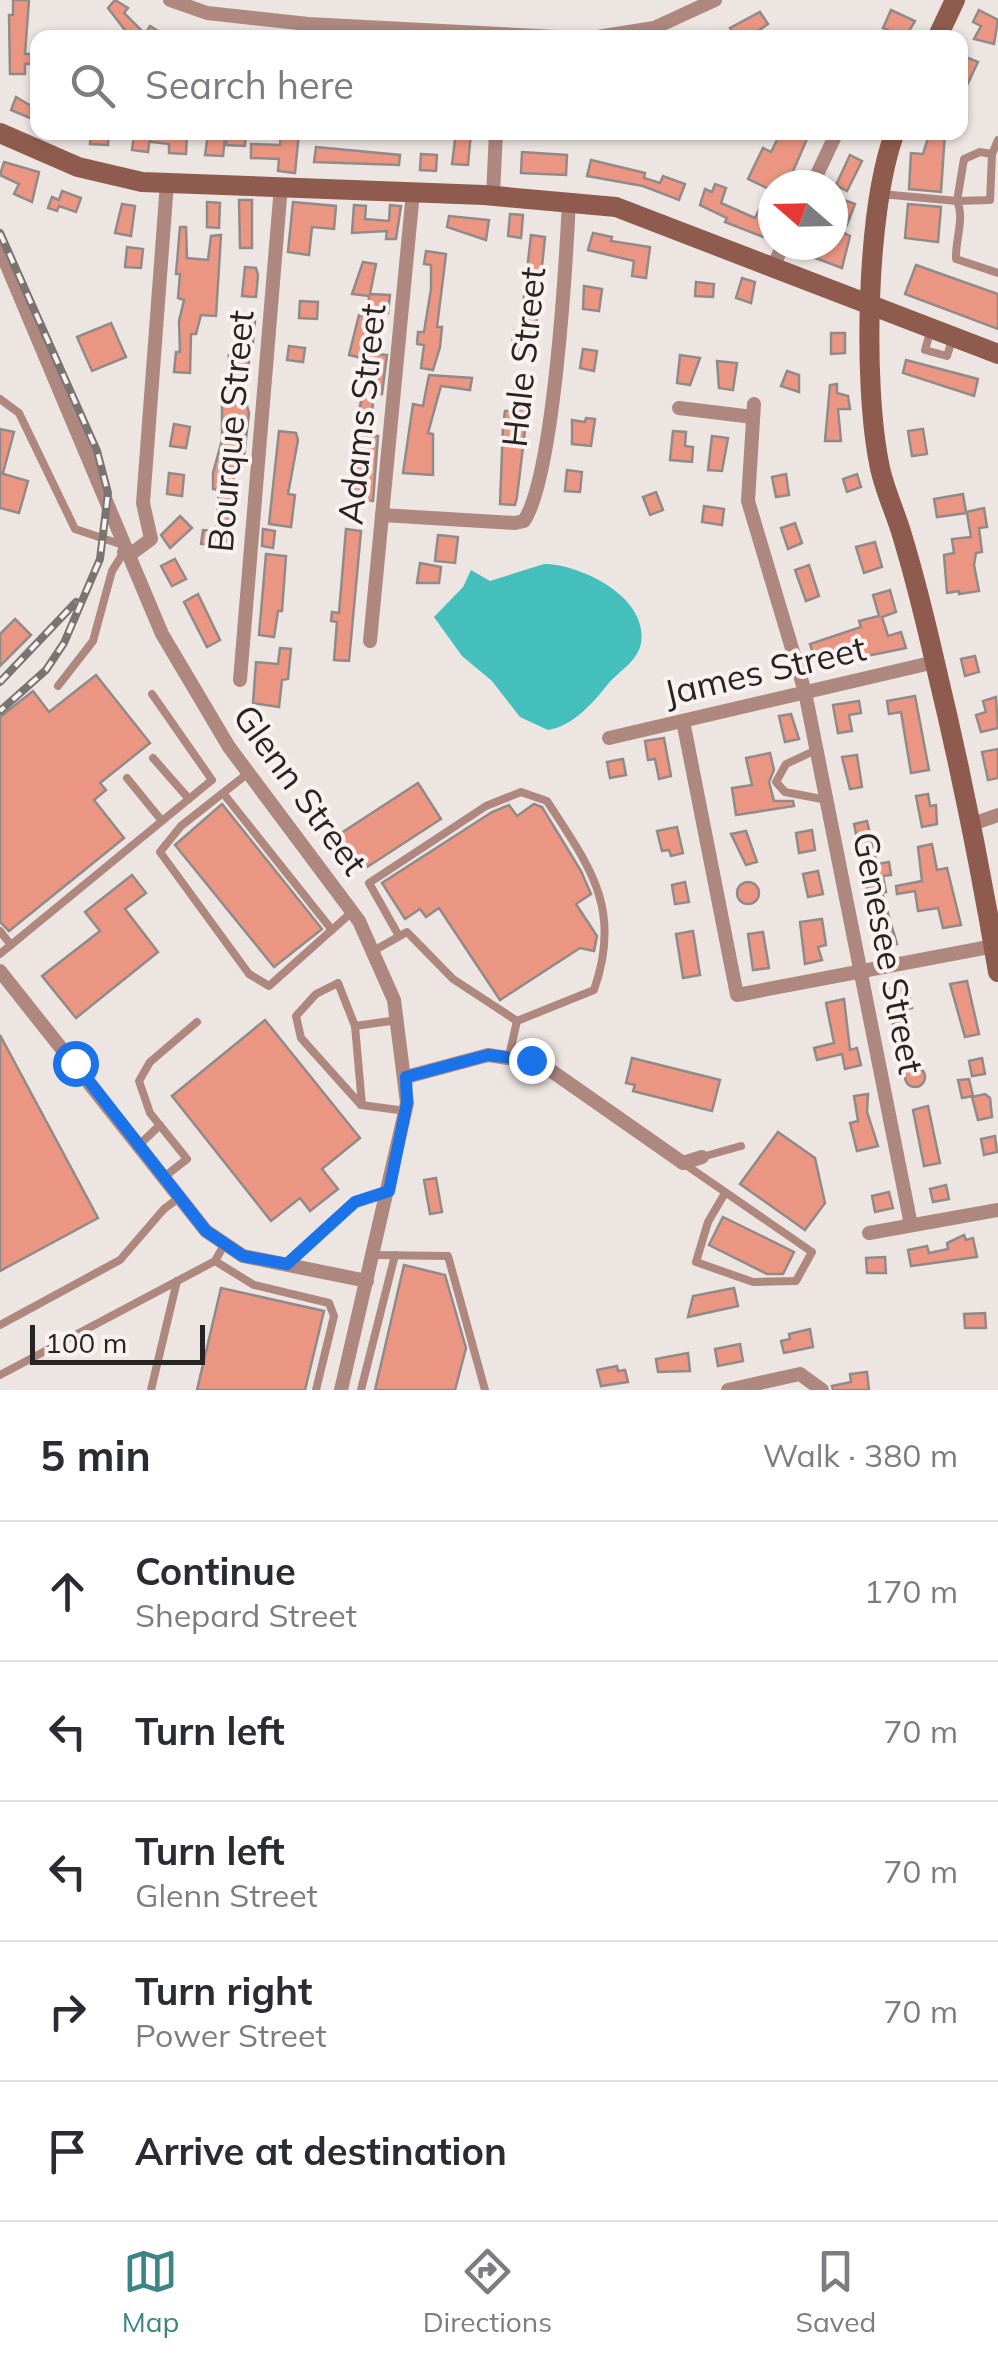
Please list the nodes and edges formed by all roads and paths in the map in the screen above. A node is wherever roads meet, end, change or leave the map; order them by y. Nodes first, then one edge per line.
1 (170, 0) edge
2 (716, 0) edge
3 (955, 0) edge
4 (404, 30) edge
5 (641, 30) edge
6 (941, 30) edge
7 (0, 134) edge
8 (496, 140) edge
9 (833, 140) edge
10 (893, 140) edge
11 (998, 140) edge
12 (992, 154) junction
13 (819, 170) edge
14 (167, 184) junction
15 (282, 186) junction
16 (413, 192) junction
17 (880, 194) junction
18 (494, 195) junction
19 (569, 200) junction
20 (958, 201) junction
21 (0, 249) edge
22 (776, 260) edge
23 (772, 267) junction
24 (998, 273) edge
25 (872, 307) junction
26 (998, 354) edge
27 (0, 399) edge
28 (679, 408) dead end
29 (382, 515) junction
30 (122, 548) junction
31 (370, 641) dead end
32 (935, 662) junction
33 (240, 680) dead end
34 (58, 686) dead end
35 (806, 692) junction
36 (152, 694) dead end
37 (683, 720) junction
38 (609, 738) dead end
39 (817, 749) junction
40 (153, 758) dead end
41 (247, 774) junction
42 (127, 778) dead end
43 (223, 792) junction
44 (189, 799) junction
45 (827, 800) junction
46 (998, 815) edge
47 (162, 822) junction
48 (969, 825) junction
49 (352, 912) junction
50 (332, 930) junction
51 (0, 931) edge
52 (400, 936) junction
53 (994, 938) edge
54 (12, 945) junction
55 (375, 950) junction
56 (0, 954) edge
57 (0, 971) edge
58 (860, 971) junction
59 (998, 972) edge
60 (398, 1020) junction
61 (517, 1021) junction
62 (197, 1022) dead end
63 (354, 1026) junction
64 (509, 1056) junction
65 (406, 1077) junction
66 (362, 1105) junction
67 (406, 1111) junction
68 (160, 1125) junction
69 (139, 1145) junction
70 (741, 1146) dead end
71 (702, 1157) joint
72 (683, 1163) junction
73 (164, 1177) junction
74 (389, 1191) junction
75 (726, 1193) junction
76 (180, 1198) junction
77 (998, 1210) edge
78 (911, 1226) junction
79 (869, 1233) dead end
80 (224, 1245) junction
81 (373, 1255) junction
82 (396, 1255) junction
83 (216, 1261) junction
84 (287, 1264) junction
85 (177, 1281) junction
86 (367, 1281) junction
87 (0, 1326) edge
88 (0, 1375) edge
89 (151, 1390) edge
90 (316, 1390) edge
91 (341, 1390) edge
92 (361, 1390) edge
93 (485, 1390) edge
94 (728, 1390) edge
95 (822, 1390) edge

1 - 4 street
2 - 5 street
3 - 6 main road
7 - 14 main road
8 - 18 street
9 - 13 street
10 - 17 main road
11 - 12 lane
12 - 20 lane
12 - 20 lane
14 - 15 main road
14 - 30 street
15 - 16 main road
15 - 33 street, Bourque Street
16 - 18 main road
16 - 29 street, Adams Street
17 - 20 lane
17 - 25 main road
18 - 19 main road
19 - 23 main road
19 - 29 street, Hale Street
20 - 24 lane
21 - 30 street, Glenn Street
22 - 23 street
23 - 25 main road
25 - 26 main road
25 - 32 main road
27 - 30 lane
28 - 35 street, Genesee Street
29 - 31 street, Adams Street
30 - 34 lane
30 - 41 street, Glenn Street
32 - 35 street, James Street
32 - 48 main road
35 - 37 street, James Street
35 - 39 street, Genesee Street
36 - 44 lane
37 - 38 street, James Street
37 - 58 street
39 - 45 street, Genesee Street
39 - 45 lane
40 - 44 lane
41 - 43 lane
41 - 49 street, Glenn Street
42 - 47 lane
43 - 50 lane
43 - 50 lane
44 - 47 lane
45 - 58 street, Genesee Street
46 - 48 street
47 - 54 lane
48 - 53 main road
49 - 50 lane
49 - 55 street, Glenn Street
51 - 54 lane
52 - 55 lane
52 - 61 lane
52 - 61 lane
53 - 58 street
53 - 59 main road
54 - 56 lane
55 - 60 street, Glenn Street
57 - 69 street
58 - 78 street, Genesee Street
60 - 63 lane
60 - 65 street, Glenn Street
61 - 64 lane
62 - 68 lane
63 - 66 lane
63 - 66 lane
64 - 65 street
64 - 72 street
65 - 67 street, Glenn Street
66 - 67 lane
67 - 74 street, Glenn Street
68 - 69 lane
68 - 73 lane
69 - 73 street
70 - 71 lane
71 - 72 street
72 - 75 lane
73 - 76 street
74 - 81 street, Glenn Street
74 - 84 lane
75 - 75 lane
76 - 80 street
76 - 87 lane
77 - 78 street
78 - 79 street
80 - 83 lane
80 - 84 street
81 - 82 lane
81 - 86 street, Glenn Street
82 - 92 lane
82 - 93 lane
83 - 85 lane
83 - 90 lane
84 - 86 street
85 - 88 lane
85 - 89 lane
86 - 91 street, Glenn Street
94 - 95 street

